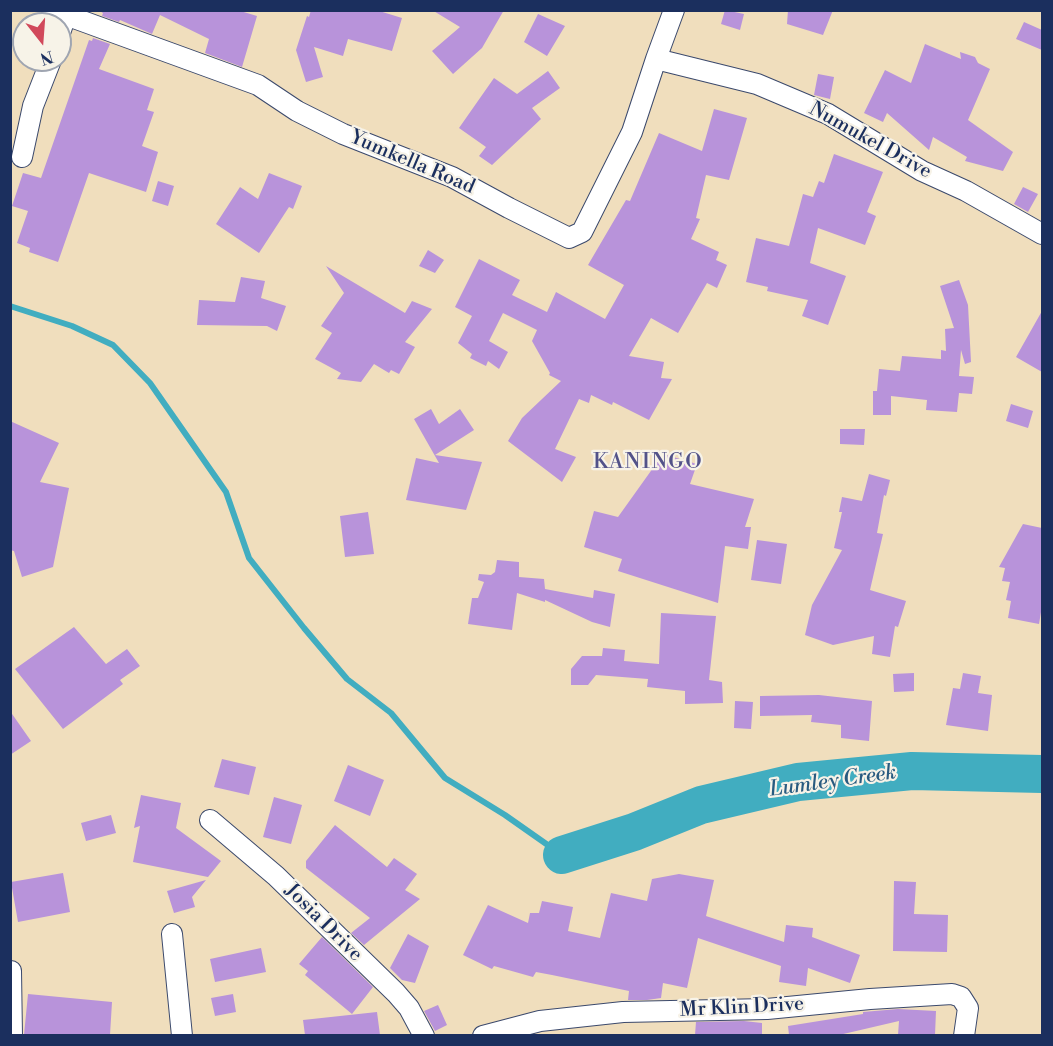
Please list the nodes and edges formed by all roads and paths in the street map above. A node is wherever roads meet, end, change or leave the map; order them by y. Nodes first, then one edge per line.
1 (674, 10) edge
2 (72, 23) edge
3 (656, 59) junction
4 (46, 72) edge
5 (22, 157) dead end
6 (1042, 234) edge
7 (210, 820) dead end
8 (172, 934) dead end
9 (11, 972) edge
10 (12, 1035) edge
11 (182, 1035) edge
12 (424, 1035) edge
13 (483, 1035) edge
14 (964, 1035) edge

1 - 3 street, Yumkella Road
2 - 3 street, Yumkella Road
3 - 6 street, Numukel Drive
4 - 5 street
7 - 12 street, Josia Drive
8 - 11 street
9 - 10 street
13 - 14 street, Mr Klin Drive

